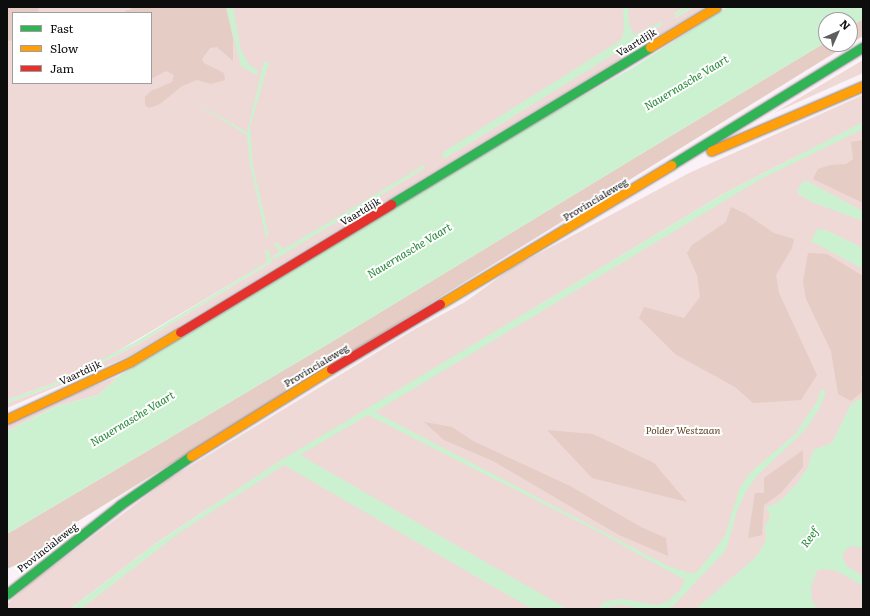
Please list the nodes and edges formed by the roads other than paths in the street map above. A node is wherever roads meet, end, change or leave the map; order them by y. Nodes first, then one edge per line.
1 (716, 7) edge
2 (863, 47) edge
3 (863, 86) edge
4 (652, 177) junction
5 (7, 419) edge
6 (7, 594) edge

1 - 5 main road, Vaartdijk
2 - 4 main road, Provincialeweg
3 - 4 main road, Provincialeweg
4 - 6 main road, Provincialeweg

